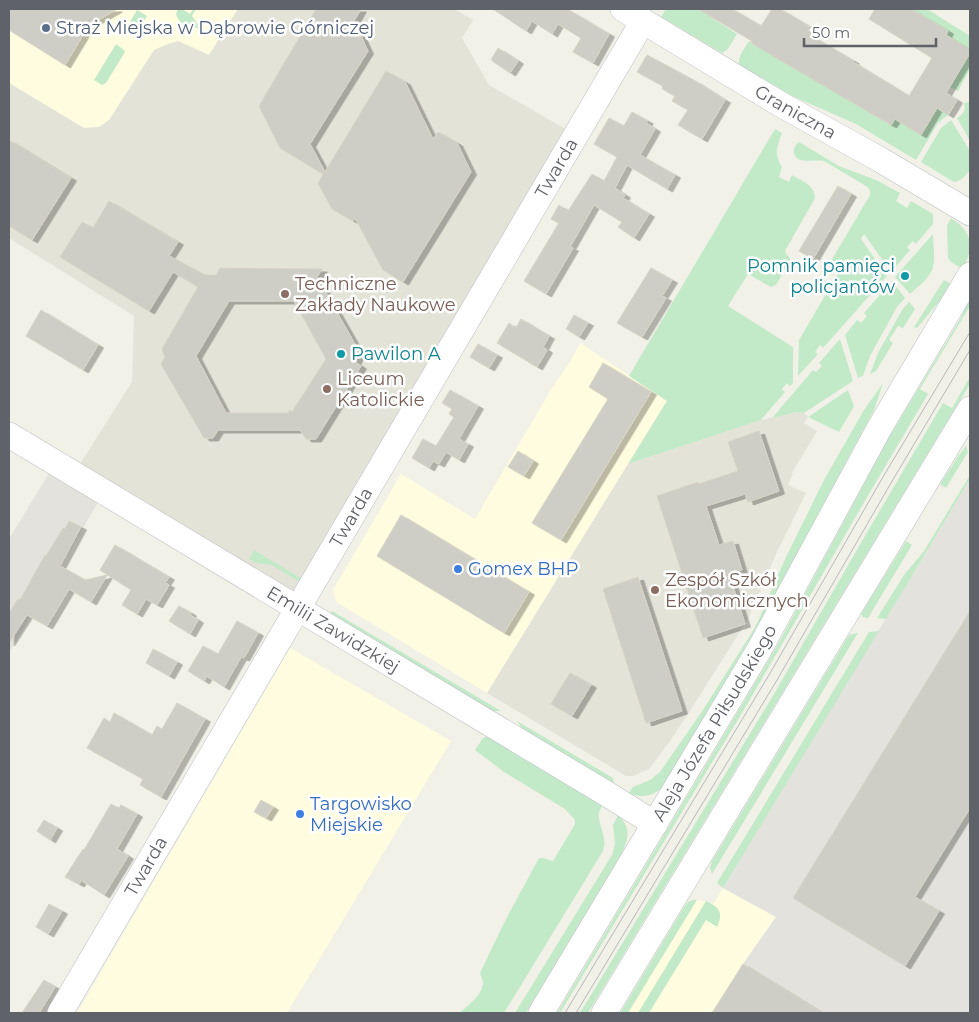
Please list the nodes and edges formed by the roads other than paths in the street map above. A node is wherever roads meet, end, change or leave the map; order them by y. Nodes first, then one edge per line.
1 (623, 9) edge
2 (644, 21) junction
3 (970, 213) edge
4 (970, 275) edge
5 (970, 409) edge
6 (9, 435) edge
7 (298, 608) junction
8 (655, 824) junction
9 (60, 1013) edge
10 (541, 1013) edge
11 (604, 1013) edge

1 - 2 street, Graniczna
2 - 3 street, Graniczna
2 - 7 street, Twarda
4 - 8 street, Aleja Józefa Piłsudskiego
5 - 11 street
6 - 7 street, Emilii Zawidzkiej
7 - 8 street, Emilii Zawidzkiej
7 - 9 street, Twarda
8 - 10 street, Aleja Józefa Piłsudskiego

